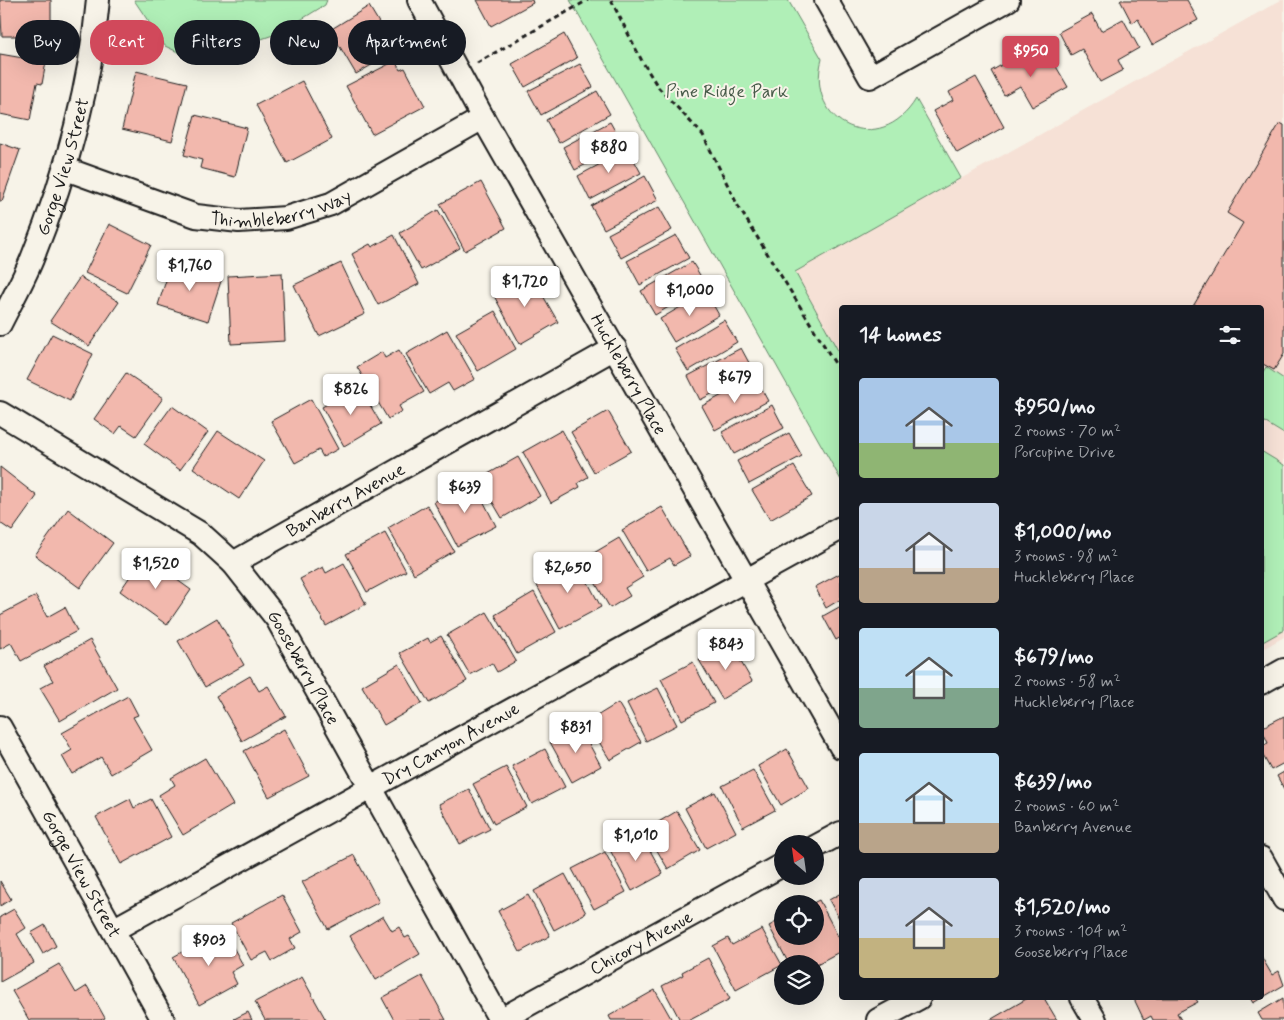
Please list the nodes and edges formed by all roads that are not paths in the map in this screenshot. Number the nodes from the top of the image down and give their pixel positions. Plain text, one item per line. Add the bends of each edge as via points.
1 (98, 0) edge
2 (419, 0) edge
3 (826, 0) edge
4 (1008, 0) edge
5 (483, 118) junction
6 (66, 169) junction
7 (0, 324) edge
8 (614, 348) junction
9 (0, 413) edge
10 (839, 529) edge
11 (233, 563) junction
12 (745, 580) junction
13 (1284, 670) edge
14 (1264, 681) edge
15 (0, 727) edge
16 (839, 744) edge
17 (370, 788) junction
18 (839, 834) edge
19 (824, 842) edge
20 (1264, 863) edge
21 (774, 869) edge
22 (1284, 899) edge
23 (113, 930) junction
24 (915, 1000) edge
25 (1083, 1000) edge
26 (163, 1020) edge
27 (500, 1020) edge
28 (878, 1020) edge
29 (1095, 1020) edge

1 - 6 street, Gorge View Street via 93,55
2 - 5 street, Huckleberry Place
3 - 4 street via 870,77
5 - 6 street, Thimbleberry Way via 331,204 286,218 238,221 196,216
5 - 8 street, Huckleberry Place
6 - 7 street, Gorge View Street via 32,260
8 - 11 street, Banberry Avenue
8 - 12 street, Huckleberry Place
9 - 11 street, Gooseberry Place via 201,534
10 - 12 street, Dry Canyon Avenue
11 - 17 street, Gooseberry Place via 276,619
12 - 16 street, Huckleberry Place
12 - 17 street, Dry Canyon Avenue
13 - 14 street
15 - 23 street, Gorge View Street
17 - 23 street, Dry Canyon Avenue
17 - 27 street, Gooseberry Place
18 - 19 street
20 - 22 street
21 - 27 street, Chicory Avenue
23 - 26 street, Gorge View Street
24 - 28 street
25 - 29 street

